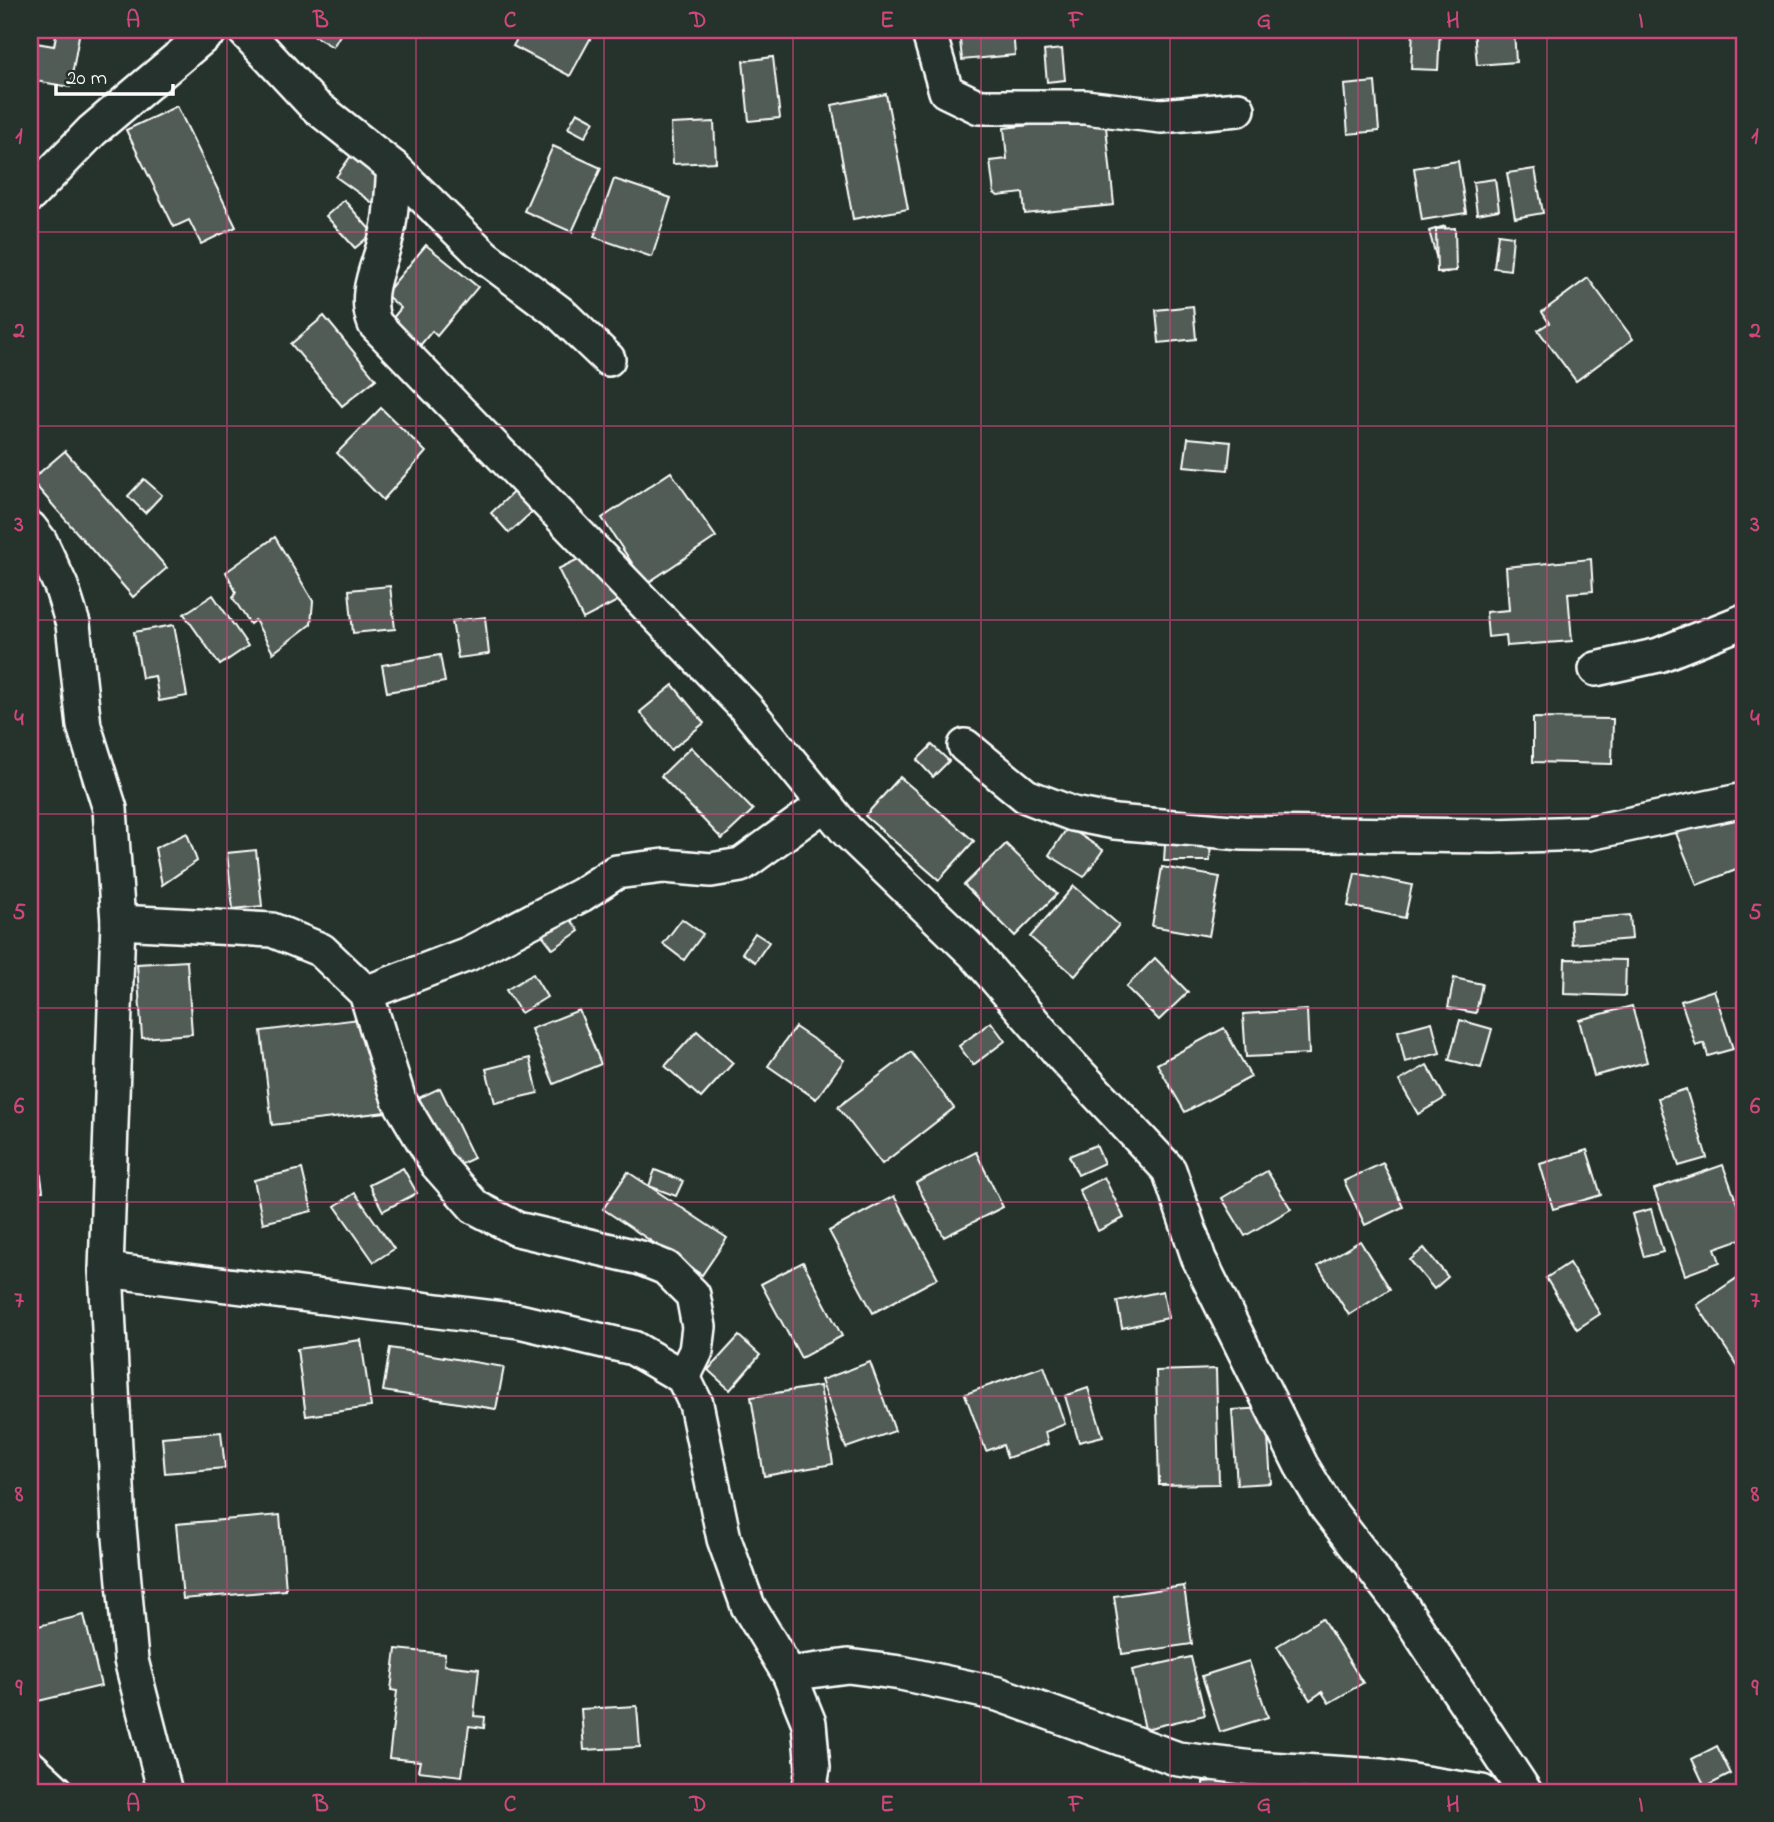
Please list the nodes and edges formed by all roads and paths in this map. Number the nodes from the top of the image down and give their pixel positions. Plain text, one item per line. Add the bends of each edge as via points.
1 (211, 30) edge
2 (244, 30) edge
3 (928, 30) edge
4 (1238, 109) dead end
5 (394, 168) junction
6 (30, 195) edge
7 (608, 359) dead end
8 (30, 528) edge
9 (1744, 621) edge
10 (1597, 669) dead end
11 (965, 746) dead end
12 (1744, 800) edge
13 (825, 804) junction
14 (118, 922) junction
15 (366, 993) junction
16 (106, 1270) junction
17 (683, 1377) junction
18 (789, 1674) junction
19 (30, 1767) edge
20 (57, 1792) edge
21 (164, 1792) edge
22 (809, 1792) edge
23 (1482, 1792) edge
24 (1525, 1792) edge

1 - 6 street via 92,131
2 - 5 street via 314,105
3 - 4 street via 946,90 979,107 1085,107 1161,116
5 - 7 street via 485,257 560,313
5 - 13 street via 388,232 370,291 369,310 375,324 746,708
8 - 14 street via 56,574 73,624 84,726 110,809
9 - 10 street via 1659,655
11 - 12 street via 1027,796 1073,814 1243,833 1588,833
13 - 15 street via 741,865 617,872 468,954
13 - 24 street via 847,831 974,953 1169,1170 1199,1259 1301,1465 1355,1549 1402,1606
14 - 15 street via 272,930 321,950
14 - 16 street
15 - 17 street via 399,1100 437,1164 475,1207 517,1229 666,1268 693,1295 699,1327 696,1350
16 - 17 street via 533,1323 633,1348
16 - 21 street via 131,1660
17 - 18 street via 696,1404 724,1539 748,1606
18 - 22 street via 809,1723 813,1768
18 - 23 street via 848,1666 901,1673 998,1694 1178,1759 1381,1776
19 - 20 street

